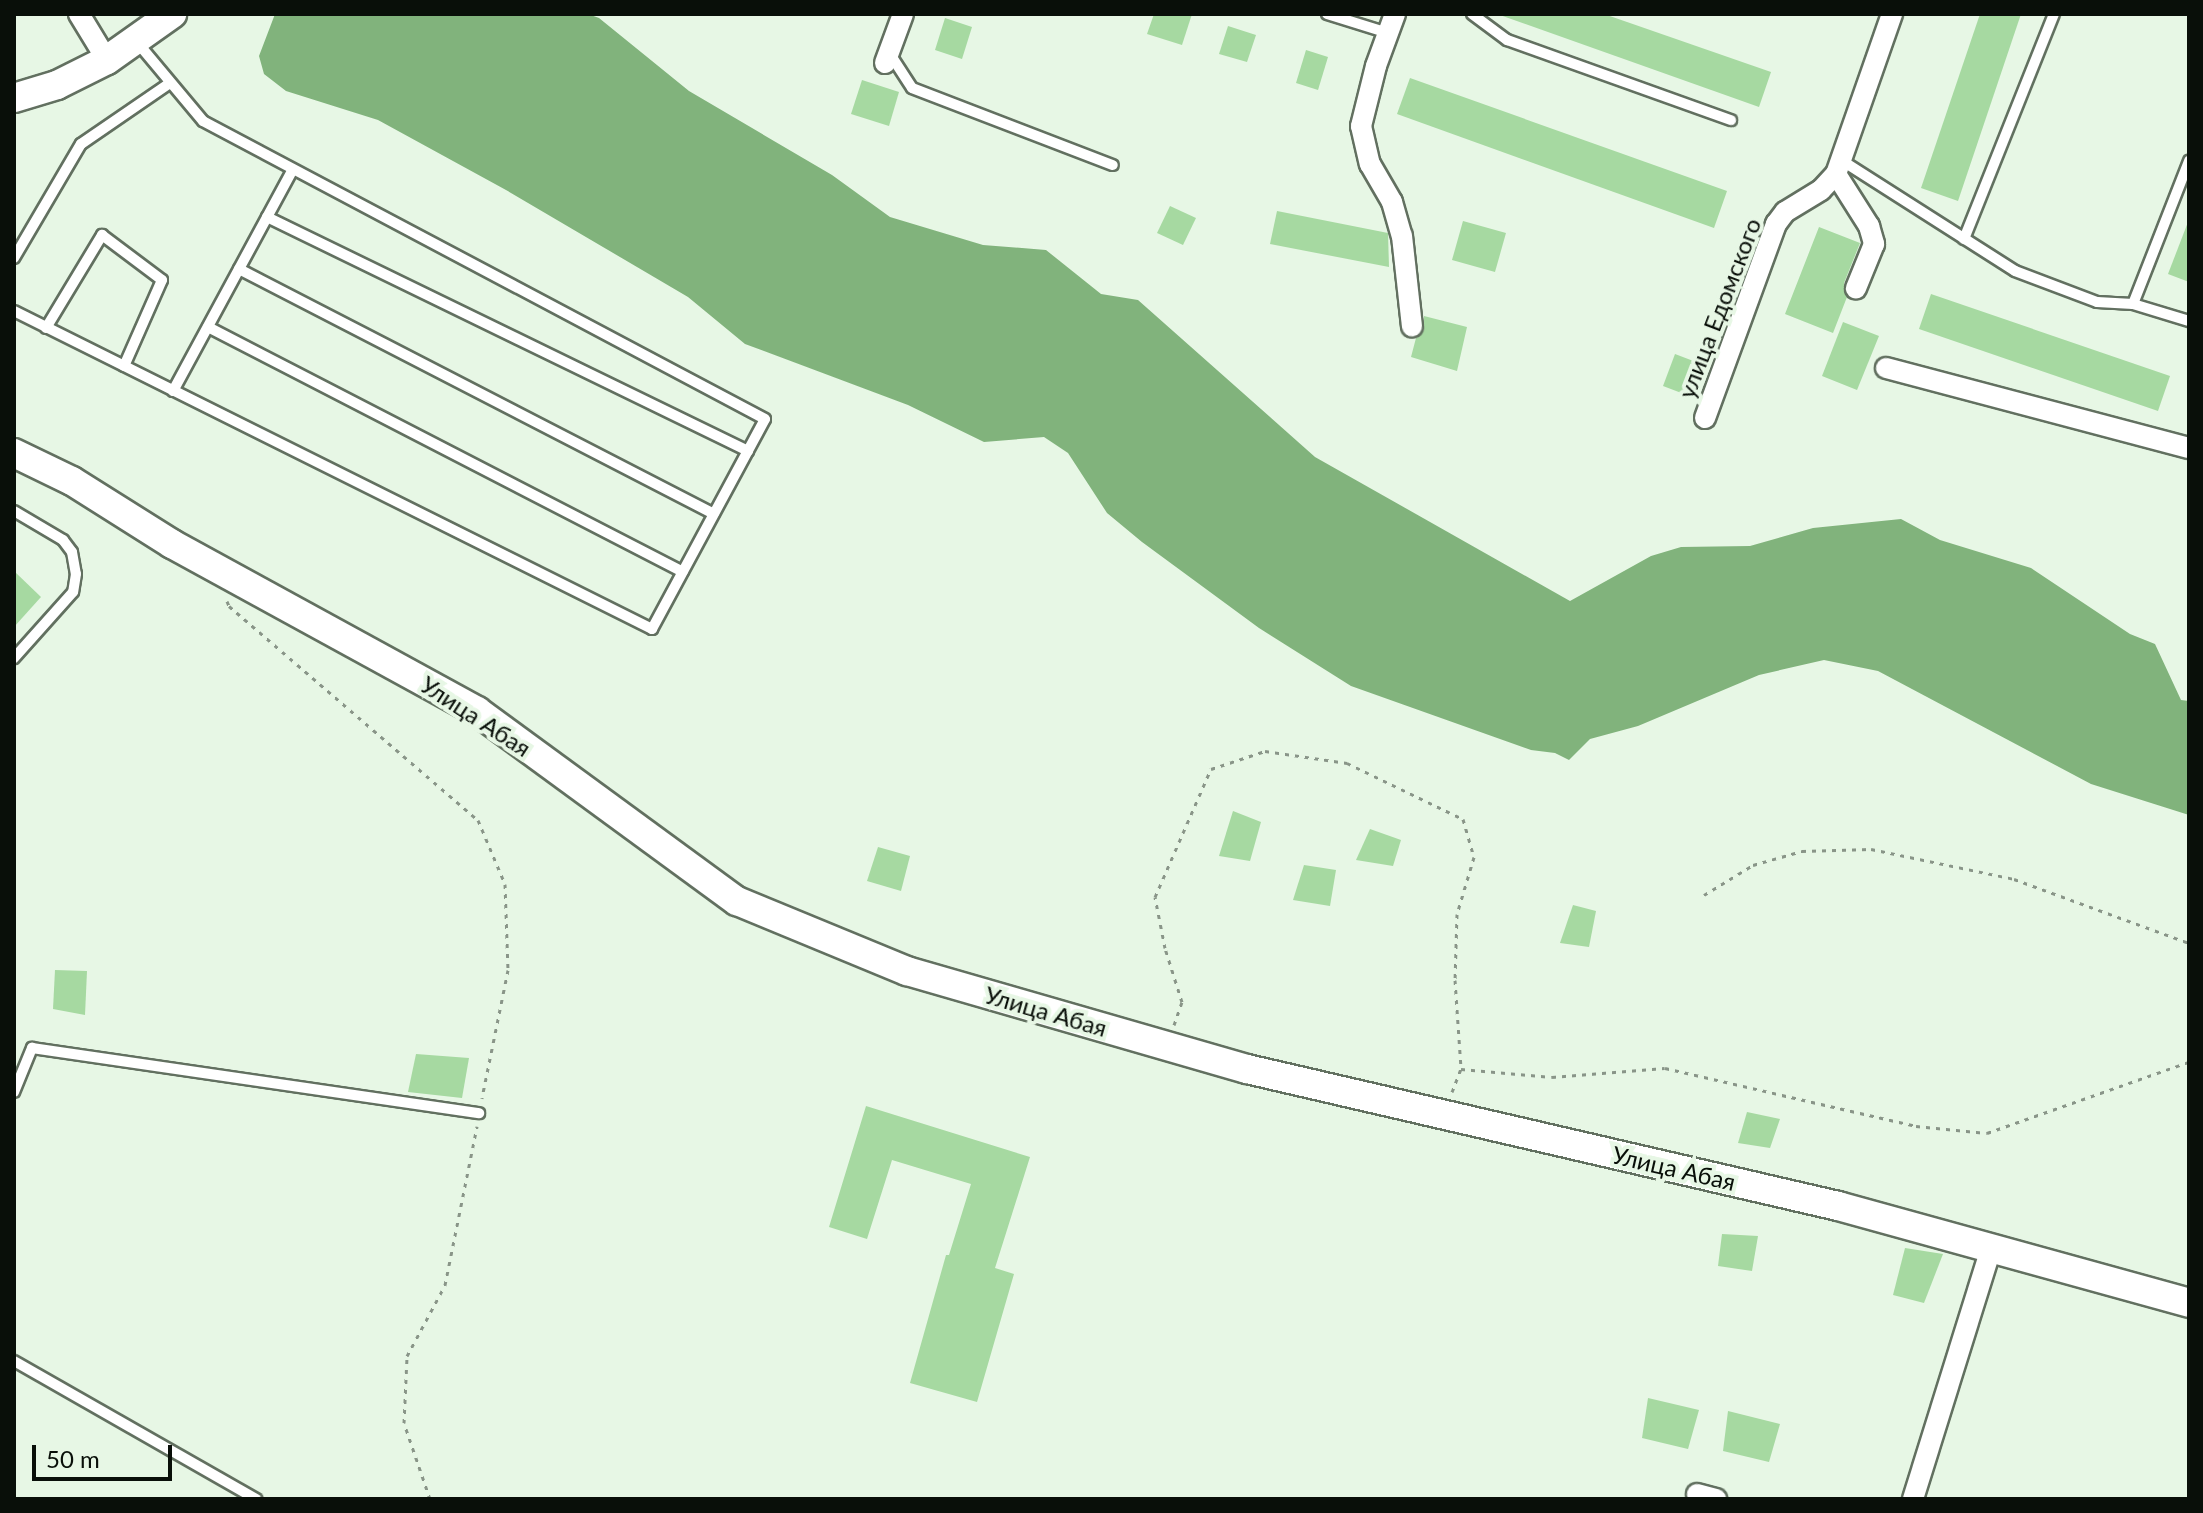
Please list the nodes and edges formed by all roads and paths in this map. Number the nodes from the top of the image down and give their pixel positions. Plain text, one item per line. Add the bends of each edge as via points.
1 (79, 14) edge
2 (172, 14) edge
3 (903, 14) edge
4 (1327, 14) edge
5 (1472, 14) edge
6 (1892, 14) edge
7 (2054, 14) edge
8 (1392, 24) edge
9 (135, 40) junction
10 (887, 58) joint
11 (107, 60) junction
12 (170, 83) junction
13 (14, 98) edge
14 (1731, 120) dead end
15 (2189, 161) edge
16 (1113, 165) dead end
17 (1839, 167) junction
18 (293, 169) junction
19 (267, 217) junction
20 (1964, 239) junction
21 (14, 258) edge
22 (239, 269) junction
23 (1856, 288) dead end
24 (2133, 304) junction
25 (14, 311) edge
26 (2189, 321) edge
27 (1412, 326) dead end
28 (208, 327) junction
29 (46, 328) junction
30 (124, 366) junction
31 (1886, 368) dead end
32 (173, 391) junction
33 (1705, 418) dead end
34 (2189, 448) edge
35 (748, 451) junction
36 (14, 453) edge
37 (14, 511) edge
38 (714, 514) junction
39 (219, 570) junction
40 (683, 572) junction
41 (14, 658) edge
42 (1704, 895) dead end
43 (2189, 943) edge
44 (1167, 1046) junction
45 (2189, 1062) edge
46 (1461, 1069) junction
47 (14, 1092) edge
48 (479, 1113) junction
49 (1443, 1115) junction
50 (1991, 1249) junction
51 (2189, 1303) edge
52 (14, 1361) edge
53 (256, 1499) edge
54 (430, 1499) edge
55 (1913, 1499) edge

1 - 11 street
2 - 9 street
3 - 10 street
4 - 8 lane
5 - 14 lane via 1507,40
6 - 17 street
7 - 20 lane
8 - 27 street via 1361,126 1370,164 1392,202 1402,236
9 - 11 street
9 - 12 lane
10 - 16 lane via 912,88
11 - 13 street via 57,85
12 - 18 lane via 203,121
12 - 21 lane via 81,144
15 - 24 lane
17 - 20 lane
17 - 23 street via 1874,244
17 - 33 street, улица Едомского via 1821,190 1785,212 1776,224
18 - 19 lane
18 - 35 lane via 765,419
19 - 22 lane
19 - 35 lane
20 - 24 lane via 2015,271 2097,302
22 - 28 lane
22 - 38 lane
24 - 26 lane
25 - 29 lane
28 - 32 lane
28 - 40 lane
29 - 30 lane
29 - 30 lane via 102,235 162,280
30 - 32 lane
31 - 34 street
32 - 40 lane via 652,629
35 - 38 lane
36 - 39 street, Улица Абая via 72,481
37 - 41 lane via 63,540 72,552 76,574 73,592
38 - 40 lane
39 - 44 street, Улица Абая via 477,711 737,901 907,971
39 - 48 path via 229,606 478,820 505,884 508,970
42 - 43 path via 1753,865 1802,851 1871,849 2014,879
44 - 46 path via 1182,1002 1155,897 1211,769 1265,751 1347,763 1463,819 1474,857 1457,914
44 - 49 street, Улица Абая
45 - 46 path via 1987,1133 1916,1126 1665,1068 1552,1077
46 - 49 path
47 - 48 lane via 32,1048
48 - 54 path via 445,1285 407,1356 404,1423
49 - 50 street, Улица Абая via 1838,1206
50 - 51 street, Улица Абая
50 - 55 street
52 - 53 lane

